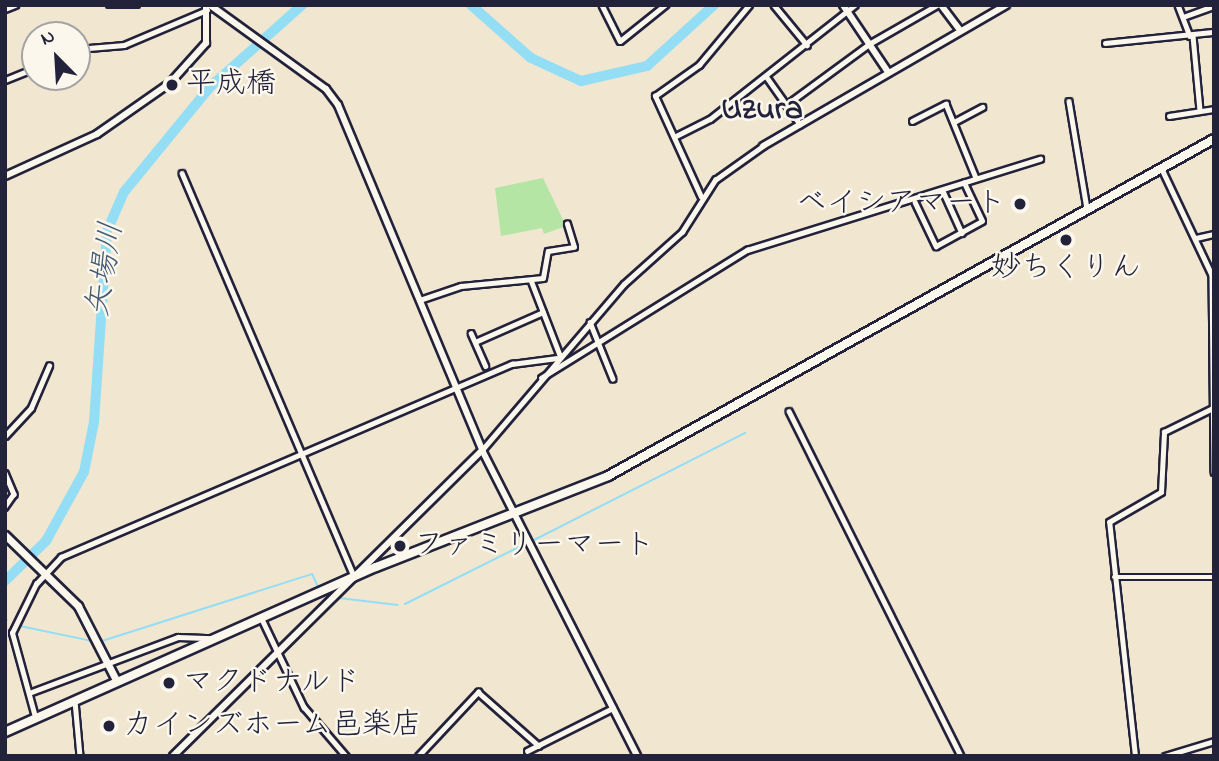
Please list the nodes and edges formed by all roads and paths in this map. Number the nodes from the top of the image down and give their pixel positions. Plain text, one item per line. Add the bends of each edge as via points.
1 (15, 5) edge
2 (109, 5) edge
3 (137, 5) edge
4 (602, 5) edge
5 (665, 5) edge
6 (749, 5) edge
7 (774, 5) edge
8 (855, 5) edge
9 (939, 5) edge
10 (1006, 5) edge
11 (1178, 5) edge
12 (1214, 6) edge
13 (207, 7) edge
14 (845, 8) edge
15 (5, 9) edge
16 (1183, 17) junction
17 (960, 30) junction
18 (1214, 32) edge
19 (1192, 36) junction
20 (1105, 43) dead end
21 (869, 44) junction
22 (807, 45) junction
23 (91, 48) edge
24 (888, 72) junction
25 (766, 76) junction
26 (1069, 101) dead end
27 (786, 104) junction
28 (982, 107) dead end
29 (1214, 109) edge
30 (1200, 110) junction
31 (1169, 116) dead end
32 (912, 121) dead end
33 (954, 121) junction
34 (800, 124) junction
35 (674, 137) junction
36 (1214, 139) edge
37 (763, 146) joint
38 (1040, 159) dead end
39 (1161, 167) junction
40 (183, 173) dead end
41 (5, 176) edge
42 (976, 178) junction
43 (964, 183) junction
44 (943, 191) junction
45 (701, 197) junction
46 (915, 202) junction
47 (1087, 209) junction
48 (567, 224) dead end
49 (962, 233) junction
50 (1214, 234) edge
51 (1196, 239) junction
52 (531, 280) junction
53 (420, 300) junction
54 (543, 312) junction
55 (590, 323) junction
56 (471, 333) dead end
57 (475, 342) junction
58 (600, 344) junction
59 (558, 357) junction
60 (49, 366) dead end
61 (486, 366) dead end
62 (541, 378) junction
63 (613, 379) dead end
64 (1214, 383) edge
65 (457, 387) junction
66 (1213, 408) edge
67 (789, 411) dead end
68 (5, 436) edge
69 (482, 450) junction
70 (302, 454) junction
71 (1214, 472) edge
72 (5, 473) edge
73 (5, 507) edge
74 (514, 513) junction
75 (8, 536) edge
76 (47, 570) junction
77 (354, 577) junction
78 (1214, 577) edge
79 (1114, 578) junction
80 (261, 617) junction
81 (213, 639) junction
82 (278, 651) junction
83 (107, 662) junction
84 (117, 682) junction
85 (29, 694) junction
86 (75, 700) junction
87 (614, 708) junction
88 (35, 718) junction
89 (5, 732) edge
90 (1214, 741) edge
91 (539, 746) junction
92 (527, 751) dead end
93 (80, 756) edge
94 (173, 756) edge
95 (346, 756) edge
96 (418, 756) edge
97 (637, 756) edge
98 (961, 756) edge
99 (1135, 756) edge
100 (1166, 756) edge

1 - 15 street
2 - 3 street
4 - 5 street via 620,41
6 - 35 street via 699,65 655,96
7 - 22 street
8 - 14 street
9 - 17 street
9 - 21 street
10 - 17 street
11 - 16 street
12 - 16 street
13 - 23 street via 124,45
13 - 41 street via 205,43 170,83 97,134
13 - 53 street via 326,89 338,106
14 - 21 street
14 - 22 street
16 - 19 street
17 - 24 street
18 - 19 street
19 - 20 street
19 - 30 street
21 - 24 street
21 - 27 street
22 - 25 street
24 - 34 street
25 - 27 street
25 - 35 street
26 - 47 street
27 - 34 street
28 - 33 street
29 - 30 street
30 - 31 street
32 - 33 street via 946,104
33 - 42 street
34 - 37 street
35 - 45 street
36 - 39 highway
37 - 45 street via 729,167
38 - 42 street
39 - 47 highway
39 - 51 street
40 - 70 street
42 - 43 street
43 - 44 street
43 - 49 street via 982,221
44 - 46 street
44 - 49 street
45 - 55 street via 682,232
46 - 49 street via 936,247
46 - 58 street via 807,227 747,250
47 - 74 highway via 694,432
48 - 52 street via 574,247 548,251 545,277
50 - 51 street
51 - 64 street via 1212,275
52 - 53 street via 461,286
52 - 54 street
53 - 65 street
54 - 57 street
54 - 59 street
55 - 58 street
55 - 59 street
56 - 57 street
57 - 61 street
58 - 62 street
58 - 63 street
59 - 62 street
59 - 65 street via 512,364
60 - 68 street via 31,408
62 - 69 street
64 - 66 street
65 - 69 street
65 - 70 street
66 - 71 street
66 - 79 street via 1164,432 1161,492 1110,522
67 - 98 street
69 - 74 street
69 - 77 street
70 - 76 street via 76,548
70 - 77 street
72 - 73 street via 14,494
74 - 77 highway
74 - 87 street
75 - 76 main road
76 - 83 main road via 83,614
76 - 85 street via 12,633
77 - 80 highway
77 - 82 street
78 - 79 street
79 - 99 street
80 - 81 highway
80 - 82 street
81 - 83 street via 178,637
81 - 84 highway
82 - 94 street
82 - 95 street via 304,707
83 - 84 main road
83 - 85 street
84 - 86 highway
85 - 88 street
86 - 88 highway
86 - 93 street
87 - 91 street
87 - 97 street
88 - 89 highway
90 - 100 street
91 - 92 street
91 - 96 street via 478,692

